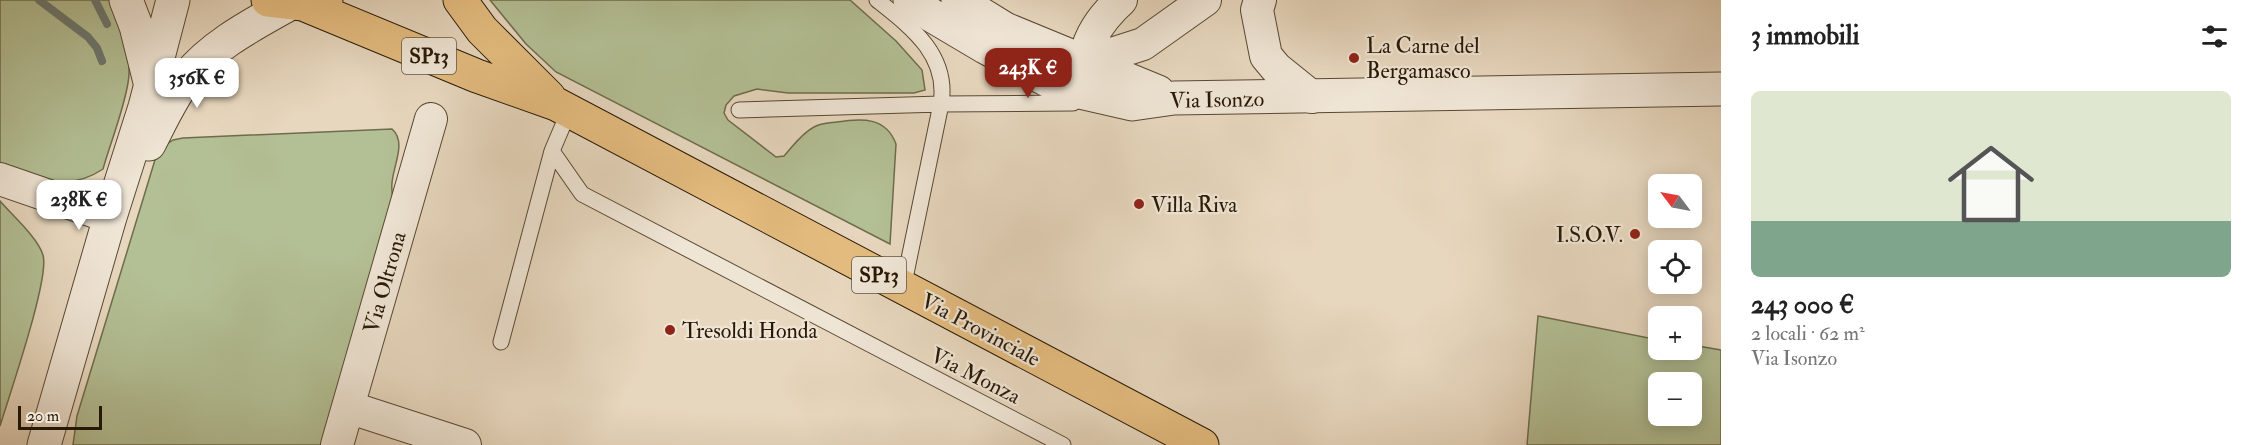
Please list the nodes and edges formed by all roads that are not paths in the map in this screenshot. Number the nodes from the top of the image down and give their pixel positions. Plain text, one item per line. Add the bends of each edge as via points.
1 (126, 0) edge
2 (173, 0) edge
3 (459, 0) edge
4 (877, 0) edge
5 (958, 0) edge
6 (1121, 0) edge
7 (297, 2) edge
8 (914, 3) edge
9 (1197, 3) edge
10 (1257, 3) edge
11 (1085, 63) junction
12 (151, 87) junction
13 (1721, 89) edge
14 (1312, 97) junction
15 (1174, 98) junction
16 (1119, 101) junction
17 (941, 104) junction
18 (563, 108) junction
19 (739, 110) dead end
20 (431, 119) dead end
21 (552, 151) junction
22 (0, 179) edge
23 (110, 217) junction
24 (903, 288) junction
25 (501, 342) dead end
26 (348, 407) junction
27 (44, 445) edge
28 (338, 445) edge
29 (465, 445) edge
30 (1063, 445) edge
31 (1202, 445) edge

1 - 12 street
2 - 12 street
3 - 18 main road, Via Provinciale / SP13 via 482,30
4 - 17 lane via 917,32 938,63
5 - 11 street via 1005,28
6 - 11 street via 1089,42
7 - 18 main road, Via Provinciale / SP13
7 - 23 street via 208,56 188,77 169,104
8 - 11 street via 1059,69
8 - 16 street, Via Isonzo via 1062,88
9 - 11 street via 1143,44
10 - 14 street via 1266,56
11 - 15 street
11 - 16 street via 1090,80
12 - 23 street
13 - 14 street, Via Isonzo
14 - 15 street, Via Isonzo
15 - 16 street, Via Isonzo
16 - 17 lane
17 - 19 lane
17 - 24 lane
18 - 21 lane
18 - 24 main road, Via Provinciale / SP13
20 - 26 street, Via Oltrona
21 - 25 lane
21 - 30 lane, Via Monza via 582,194
22 - 23 street
23 - 27 street
24 - 31 main road, Via Provinciale / SP13
26 - 28 street, Via Oltrona
26 - 29 street

